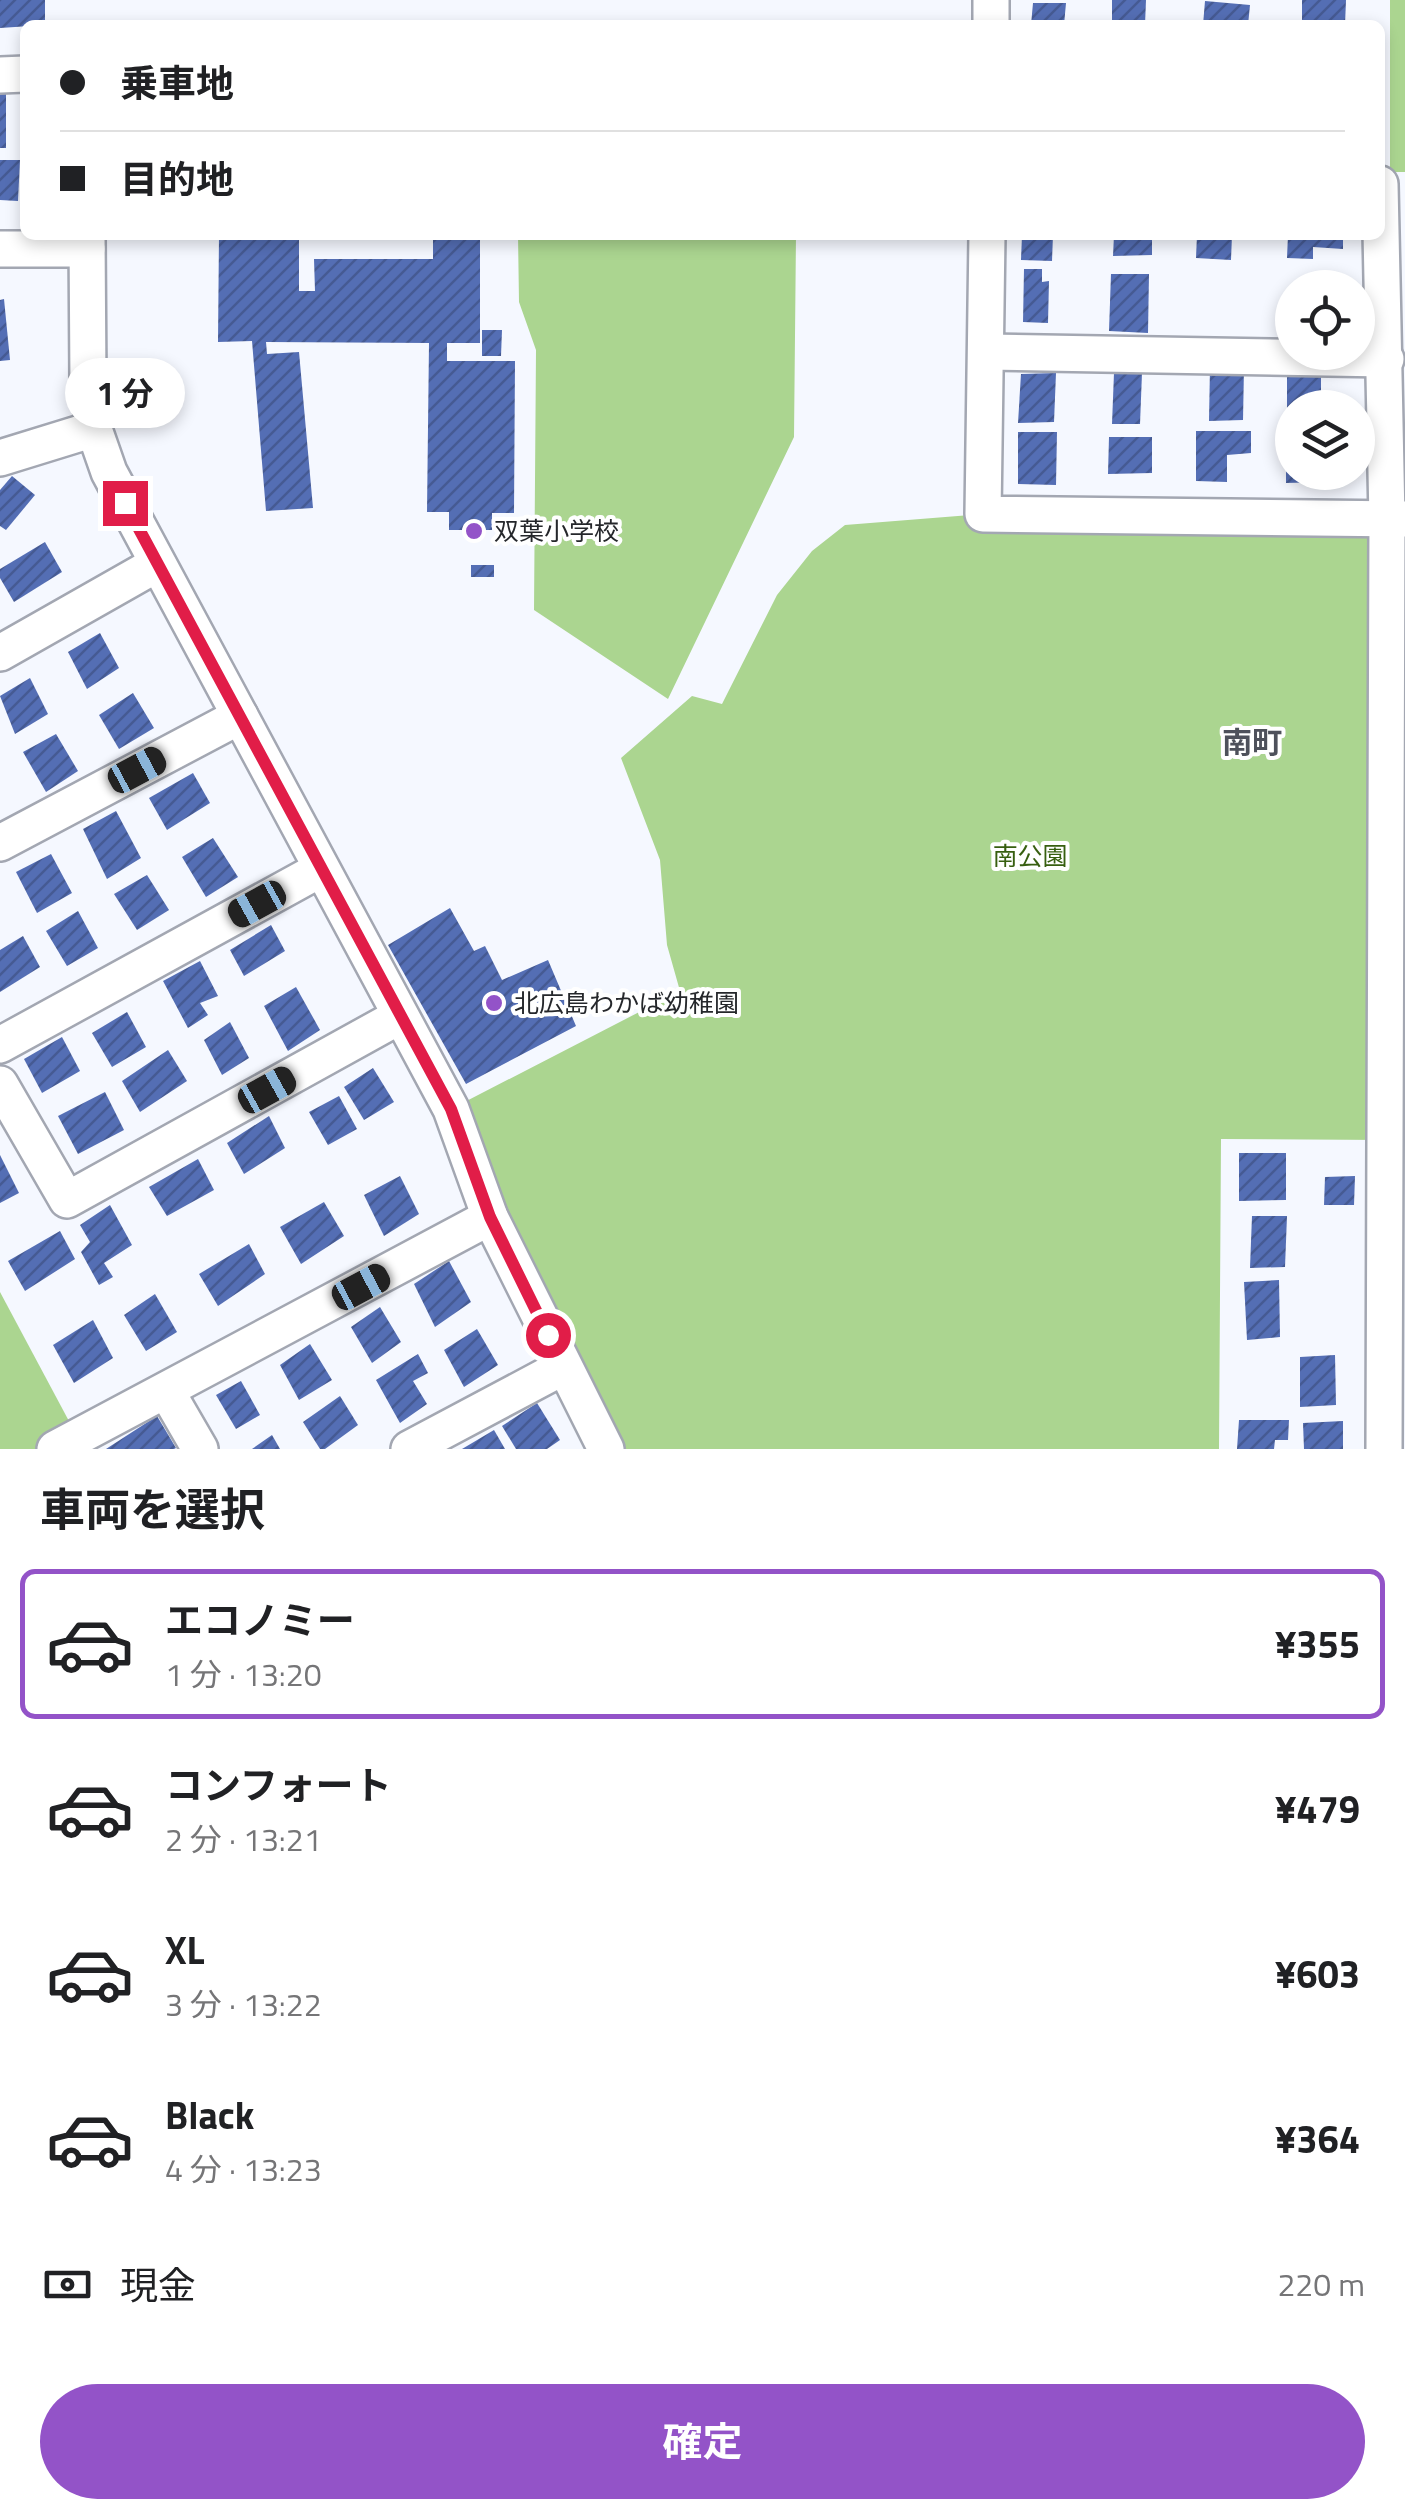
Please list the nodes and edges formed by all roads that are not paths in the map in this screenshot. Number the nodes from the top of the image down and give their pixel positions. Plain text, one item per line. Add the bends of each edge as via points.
1 (988, 240) edge
2 (1382, 240) edge
3 (86, 242) edge
4 (0, 250) edge
5 (986, 352) junction
6 (1386, 359) junction
7 (94, 429) junction
8 (0, 458) edge
9 (1396, 519) edge
10 (157, 564) junction
11 (0, 652) edge
12 (240, 716) junction
13 (0, 843) edge
14 (322, 868) junction
15 (400, 1016) junction
16 (0, 1045) edge
17 (0, 1084) edge
18 (490, 1217) junction
19 (563, 1366) junction
20 (167, 1392) junction
21 (55, 1449) edge
22 (200, 1449) edge
23 (409, 1449) edge
24 (606, 1449) edge
25 (1384, 1449) edge

1 - 5 street
2 - 6 street
3 - 4 street
3 - 7 street
5 - 6 street
5 - 9 street via 983,514
6 - 9 street
7 - 8 street
7 - 10 street
9 - 25 street
10 - 11 street
10 - 12 street
12 - 13 street
12 - 14 street
14 - 15 street
14 - 16 street
15 - 17 street via 67,1200
15 - 18 street via 451,1109
18 - 19 street
18 - 20 street
19 - 23 street
19 - 24 street
20 - 21 street
20 - 22 street

